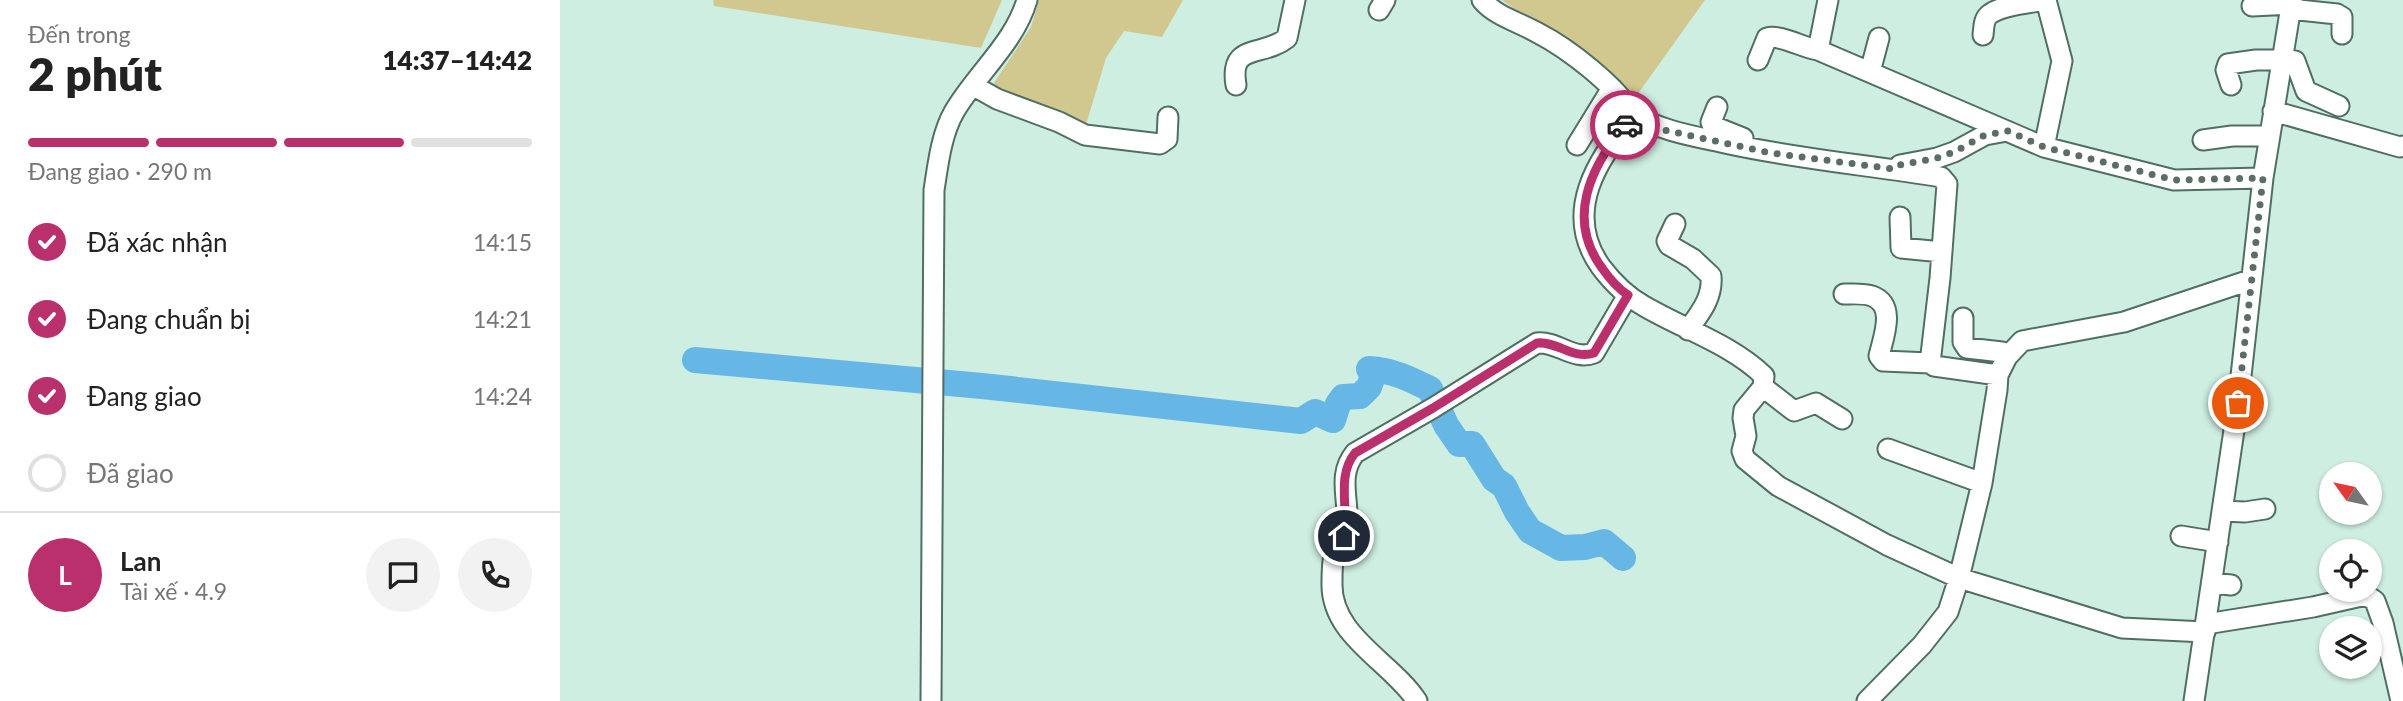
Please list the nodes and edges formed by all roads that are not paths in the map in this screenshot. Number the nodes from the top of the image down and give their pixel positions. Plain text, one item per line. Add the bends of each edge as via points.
1 (1027, 0) edge
2 (1295, 0) edge
3 (1482, 0) edge
4 (1828, 0) edge
5 (2046, 0) edge
6 (2291, 5) edge
7 (2252, 6) dead end
8 (2342, 34) dead end
9 (1983, 35) dead end
10 (1879, 38) dead end
11 (1818, 50) junction
12 (2282, 59) junction
13 (1758, 61) dead end
14 (1870, 72) junction
15 (1236, 85) dead end
16 (2231, 85) dead end
17 (974, 86) junction
18 (1612, 88) junction
19 (2339, 106) dead end
20 (1717, 107) dead end
21 (2273, 111) junction
22 (1634, 114) junction
23 (1168, 117) dead end
24 (2008, 131) junction
25 (2269, 136) junction
26 (2203, 140) dead end
27 (1577, 145) dead end
28 (2044, 147) junction
29 (1748, 148) junction
30 (2402, 148) edge
31 (1894, 169) junction
32 (2263, 178) junction
33 (1900, 217) dead end
34 (1675, 224) dead end
35 (1942, 252) junction
36 (2250, 280) junction
37 (1844, 294) dead end
38 (1628, 295) junction
39 (1963, 318) dead end
40 (1688, 330) junction
41 (2007, 357) junction
42 (1930, 363) junction
43 (1998, 376) junction
44 (1763, 387) junction
45 (1842, 419) dead end
46 (1888, 449) dead end
47 (1982, 483) junction
48 (2264, 509) dead end
49 (2222, 511) junction
50 (2181, 536) dead end
51 (2218, 542) junction
52 (1959, 578) junction
53 (2205, 628) junction
54 (931, 701) edge
55 (1418, 701) edge
56 (1867, 701) edge
57 (2194, 701) edge
58 (2401, 701) edge

1 - 17 street via 1020,19
2 - 15 street via 1287,38 1243,55 1233,69
3 - 18 street via 1546,37
4 - 11 street
5 - 9 street via 1990,14
5 - 28 street via 2062,61
6 - 7 street
6 - 8 street via 2337,14 2342,17
6 - 12 street
10 - 14 street
11 - 13 street via 1773,36
11 - 14 street
12 - 16 street via 2228,64
12 - 19 street via 2298,65 2306,91
12 - 21 street
14 - 24 street
17 - 23 street via 1100,138 1160,144 1167,139
17 - 54 street via 953,113 941,147 934,190
18 - 22 street
18 - 27 street
20 - 29 street via 1713,126 1739,134
21 - 25 street
21 - 30 street
22 - 29 street via 1664,130
22 - 38 street via 1595,169 1587,190 1583,227 1590,252
24 - 28 street
24 - 31 street
25 - 26 street
25 - 32 street
28 - 32 street via 2174,180
29 - 31 street
31 - 35 street via 1945,179
32 - 36 street
33 - 35 street via 1901,248
34 - 40 street via 1669,245 1712,276 1713,288 1705,306
35 - 42 street
36 - 41 street via 2124,322 2022,341
36 - 49 street
37 - 42 street via 1871,295 1883,304 1887,316 1879,356 1883,361
38 - 40 street
38 - 55 street via 1594,353 1572,354 1547,342 1537,343 1355,453 1349,461 1344,480 1347,522 1336,546 1333,601 1350,631
39 - 41 street via 1967,348 2002,352
40 - 44 street via 1754,366 1763,376
41 - 43 street
42 - 43 street
43 - 47 street
44 - 45 street via 1794,411 1816,403
44 - 52 street via 1742,418 1745,459 1778,486 1818,509
46 - 47 street
47 - 52 street
48 - 49 street
49 - 51 street
50 - 51 street
51 - 53 street via 2221,584
52 - 53 street via 2122,628
52 - 56 street via 1948,612
53 - 57 street
53 - 58 street via 2366,595 2375,601 2383,623

